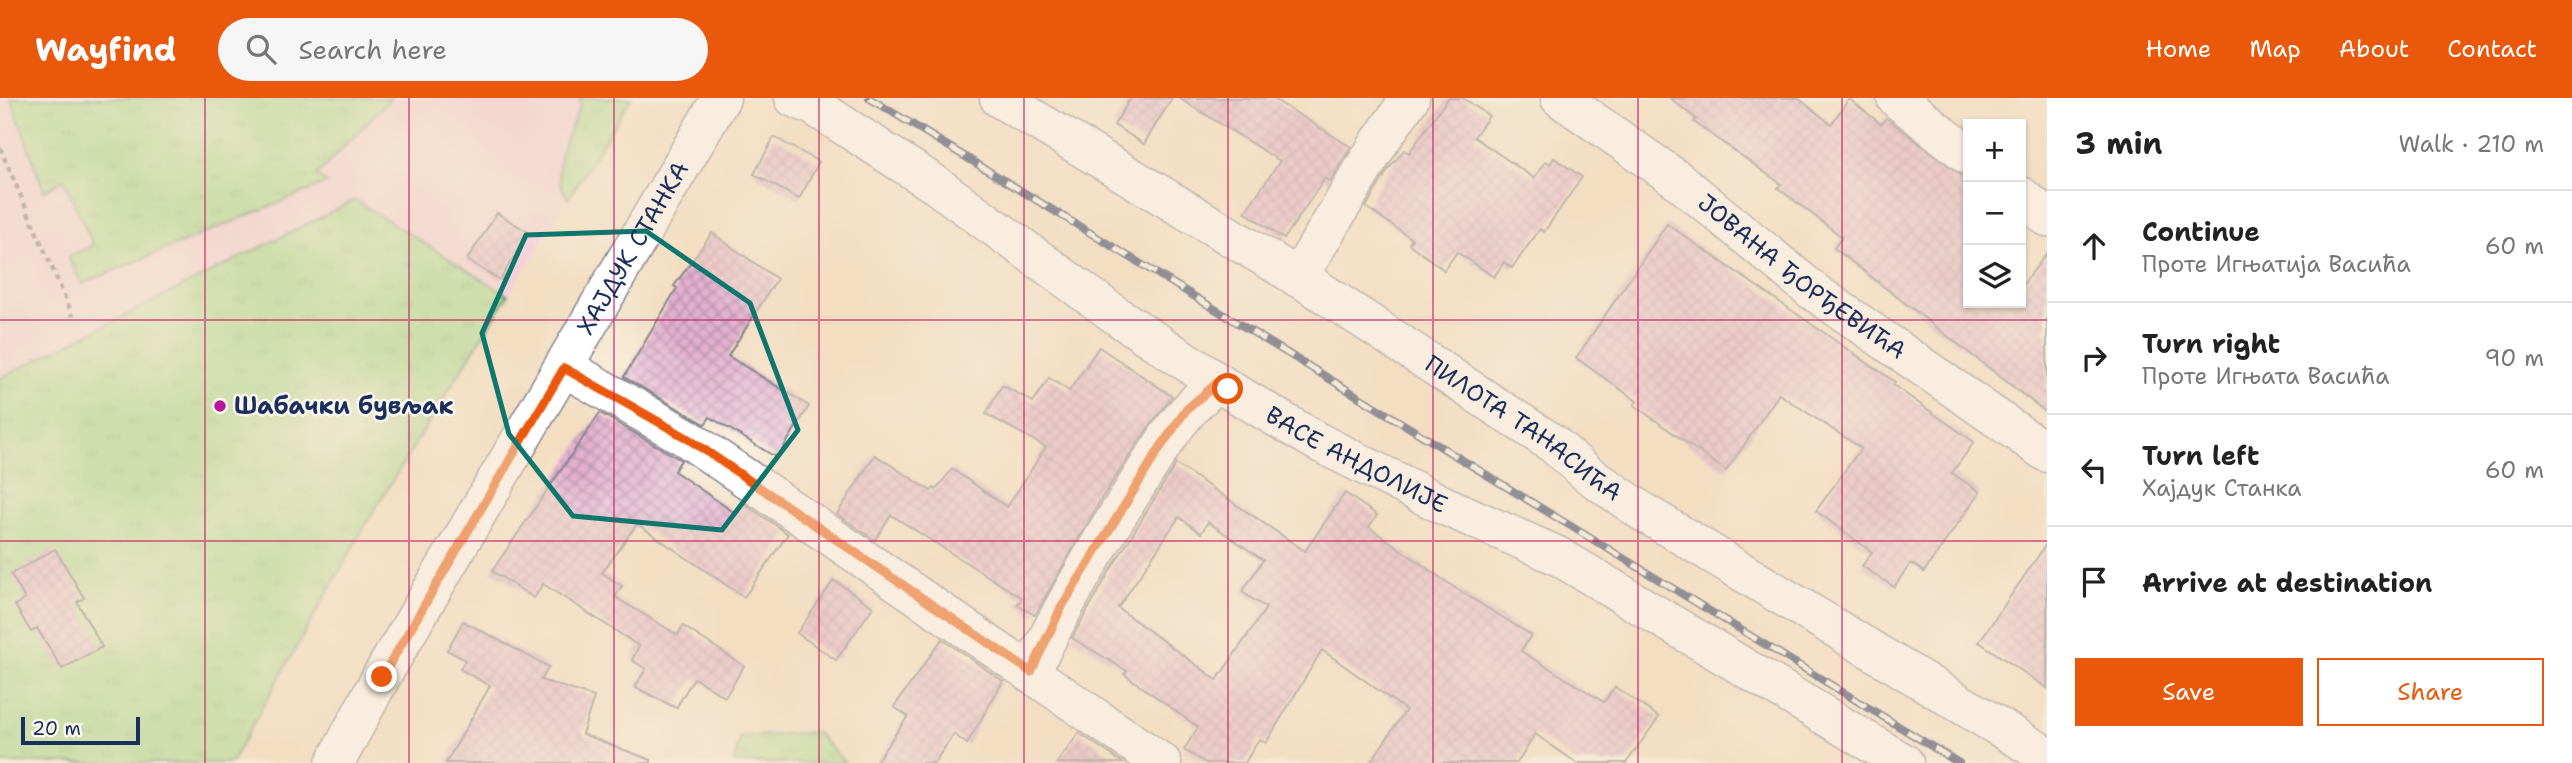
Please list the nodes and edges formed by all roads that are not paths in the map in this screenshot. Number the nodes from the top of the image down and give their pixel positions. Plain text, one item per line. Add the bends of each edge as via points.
1 (721, 98) edge
2 (794, 98) edge
3 (999, 98) edge
4 (1410, 98) edge
5 (1560, 98) edge
6 (1896, 98) edge
7 (1963, 151) edge
8 (2026, 200) edge
9 (2047, 217) edge
10 (1298, 278) junction
11 (564, 368) junction
12 (1217, 383) junction
13 (2047, 453) edge
14 (1031, 672) junction
15 (2047, 756) edge
16 (335, 763) edge
17 (1161, 763) edge
18 (1904, 763) edge

1 - 11 street, ХАЈДУК СТАНКА
2 - 12 street, ВАСЕ АНДОЛИЈЕ via 936,185
3 - 10 street, ПИЛОТА ТАНАСИЋА
4 - 10 street
5 - 13 street, ЈОВАНА ЂОРЂЕВИЋА via 1678,180 1813,290
6 - 7 street
8 - 9 street
10 - 15 street, ПИЛОТА ТАНАСИЋА via 1500,407 1643,512
11 - 14 street via 687,438
11 - 16 street, ХАЈДУК СТАНКА
12 - 14 street via 1186,410 1160,448 1061,608
12 - 18 street, ВАСЕ АНДОЛИЈЕ via 1318,442 1558,556
14 - 17 street

